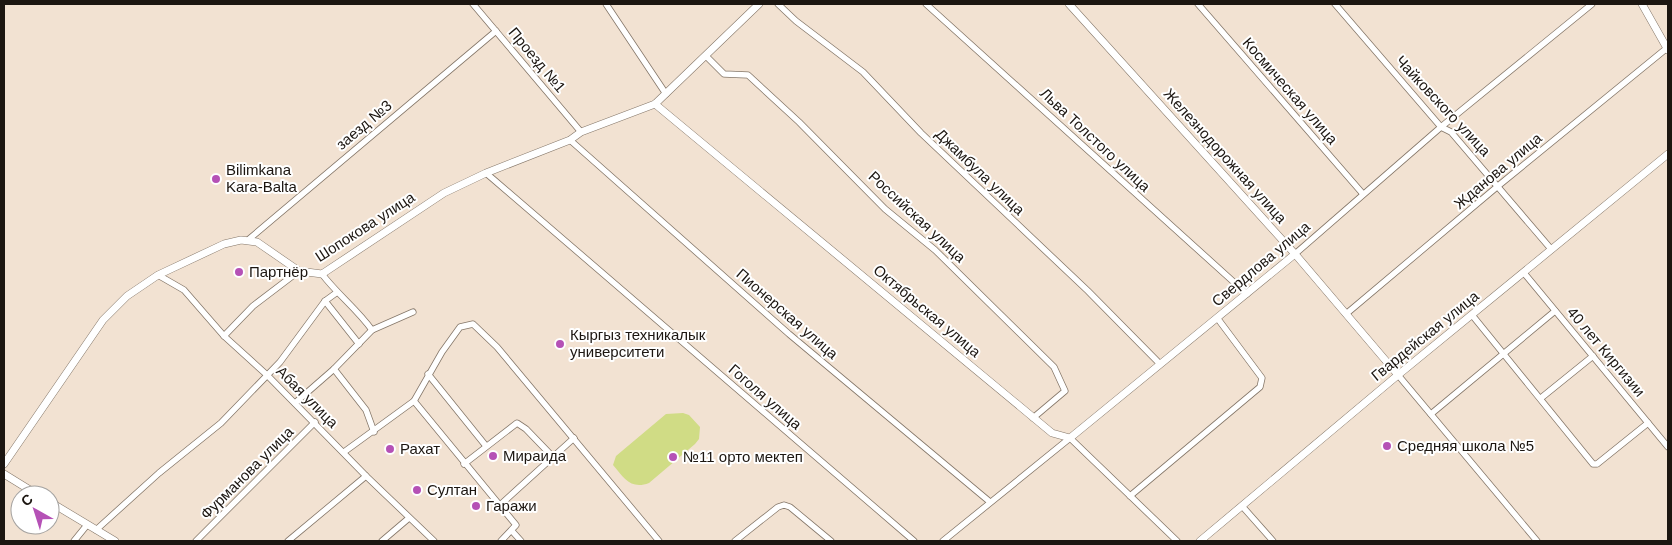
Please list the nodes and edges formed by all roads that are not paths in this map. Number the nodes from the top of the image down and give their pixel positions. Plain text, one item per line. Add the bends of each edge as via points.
1 (473, 4) edge
2 (606, 4) edge
3 (759, 4) edge
4 (778, 4) edge
5 (926, 4) edge
6 (1069, 4) edge
7 (1198, 4) edge
8 (1335, 4) edge
9 (1592, 4) edge
10 (1642, 4) edge
11 (496, 31) junction
12 (1668, 49) edge
13 (706, 56) junction
14 (666, 94) junction
15 (655, 104) junction
16 (1441, 127) junction
17 (581, 132) junction
18 (570, 140) junction
19 (1668, 154) edge
20 (486, 173) junction
21 (1498, 186) junction
22 (1363, 194) junction
23 (248, 240) junction
24 (1551, 250) junction
25 (1295, 254) junction
26 (299, 271) junction
27 (1524, 273) junction
28 (322, 274) junction
29 (158, 275) junction
30 (336, 293) junction
31 (1247, 294) junction
32 (325, 301) junction
33 (1555, 311) junction
34 (413, 312) dead end
35 (1346, 314) junction
36 (1472, 315) junction
37 (1218, 318) junction
38 (372, 330) junction
39 (224, 336) junction
40 (359, 344) junction
41 (1504, 354) junction
42 (1593, 356) junction
43 (1160, 364) junction
44 (334, 369) junction
45 (428, 374) junction
46 (268, 375) junction
47 (1398, 375) junction
48 (1541, 398) junction
49 (414, 402) junction
50 (295, 403) junction
51 (1431, 414) junction
52 (1033, 418) junction
53 (315, 422) junction
54 (1648, 423) junction
55 (374, 432) junction
56 (574, 438) junction
57 (1070, 438) junction
58 (486, 446) junction
59 (1668, 447) edge
60 (344, 452) junction
61 (553, 457) junction
62 (4, 464) edge
63 (464, 464) junction
64 (4, 474) edge
65 (366, 476) junction
66 (22, 485) edge
67 (1130, 496) junction
68 (990, 502) junction
69 (500, 505) junction
70 (1242, 506) junction
71 (60, 508) edge
72 (409, 518) junction
73 (87, 525) junction
74 (96, 530) junction
75 (512, 531) junction
76 (74, 541) edge
77 (115, 541) edge
78 (196, 541) edge
79 (288, 541) edge
80 (382, 541) edge
81 (434, 541) edge
82 (501, 541) edge
83 (521, 541) edge
84 (659, 541) edge
85 (734, 541) edge
86 (831, 541) edge
87 (914, 541) edge
88 (943, 541) edge
89 (1178, 541) edge
90 (1200, 541) edge
91 (1272, 541) edge
92 (1537, 541) edge

1 - 11 street, Проезд №1
2 - 14 street
3 - 13 street, Шопокова улица
4 - 43 street, Джамбула улица via 863,72
5 - 31 street, Льва Толстого улица
6 - 25 street, Железнодорожная улица
7 - 22 street, Космическая улица
8 - 16 street, Чайковского улица
9 - 16 street, Свердлова улица
10 - 12 street
11 - 17 street, Проезд №1
11 - 23 street, заезд №3
12 - 21 street, Жданова улица
13 - 14 street, Шопокова улица
13 - 52 street, Российская улица via 724,74 748,75 885,209 948,262 1054,367 1065,391
14 - 15 street, Шопокова улица
15 - 17 street, Шопокова улица
15 - 52 street, Октябрьская улица
16 - 21 street, Чайковского улица via 1451,132
16 - 22 street, Свердлова улица
17 - 18 street, Шопокова улица
18 - 20 street, Шопокова улица
18 - 68 street, Пионерская улица via 789,334
19 - 24 street, Гвардейская улица
20 - 28 street, Шопокова улица via 444,193
20 - 87 street, Гоголя улица
21 - 24 street, Чайковского улица
21 - 35 street, Жданова улица
22 - 25 street, Свердлова улица
23 - 26 street, Шопокова улица via 257,242
23 - 29 street via 224,244
24 - 27 street, Гвардейская улица
25 - 31 street, Свердлова улица
25 - 35 street, Железнодорожная улица
26 - 28 street, Шопокова улица
26 - 39 street via 254,306
27 - 33 street, 40 лет Киргизии
27 - 36 street, Гвардейская улица
28 - 30 street
29 - 39 street, Абая улица via 184,290
29 - 62 street via 127,296 103,320
30 - 32 street
30 - 38 street via 362,316
31 - 37 street, Свердлова улица
32 - 40 street
32 - 46 street
33 - 41 street
33 - 42 street, 40 лет Киргизии
34 - 38 street
35 - 47 street, Железнодорожная улица
36 - 41 street
36 - 47 street, Гвардейская улица
37 - 43 street, Свердлова улица
37 - 67 street via 1262,378 1260,386
38 - 40 street
39 - 46 street, Абая улица
40 - 44 street
41 - 48 street
41 - 51 street
42 - 48 street
42 - 54 street, 40 лет Киргизии
43 - 57 street, Свердлова улица
44 - 50 street
44 - 55 street via 366,410
45 - 49 street
45 - 56 street via 460,327 473,324 488,337
45 - 58 street
46 - 50 street, Абая улица
46 - 74 street via 221,423
47 - 51 street
47 - 70 street, Гвардейская улица
48 - 54 street via 1595,465
49 - 55 street
49 - 63 street
50 - 53 street, Абая улица
51 - 92 street
52 - 57 street, Октябрьская улица via 1052,433
53 - 60 street, Абая улица
53 - 78 street, Фурманова улица
54 - 59 street, 40 лет Киргизии
55 - 60 street
56 - 61 street
56 - 84 street
57 - 67 street, Октябрьская улица
57 - 68 street, Свердлова улица
58 - 61 street via 517,423
58 - 63 street
60 - 65 street, Абая улица
61 - 69 street
63 - 69 street
64 - 66 street
65 - 72 street, Абая улица
65 - 79 street
67 - 89 street, Октябрьская улица
68 - 88 street, Свердлова улица
69 - 75 street via 516,526
70 - 90 street, Гвардейская улица
70 - 91 street
71 - 73 street
72 - 80 street
72 - 81 street, Абая улица
73 - 74 street
73 - 76 street
74 - 77 street
75 - 82 street
75 - 83 street
85 - 86 street via 784,505

